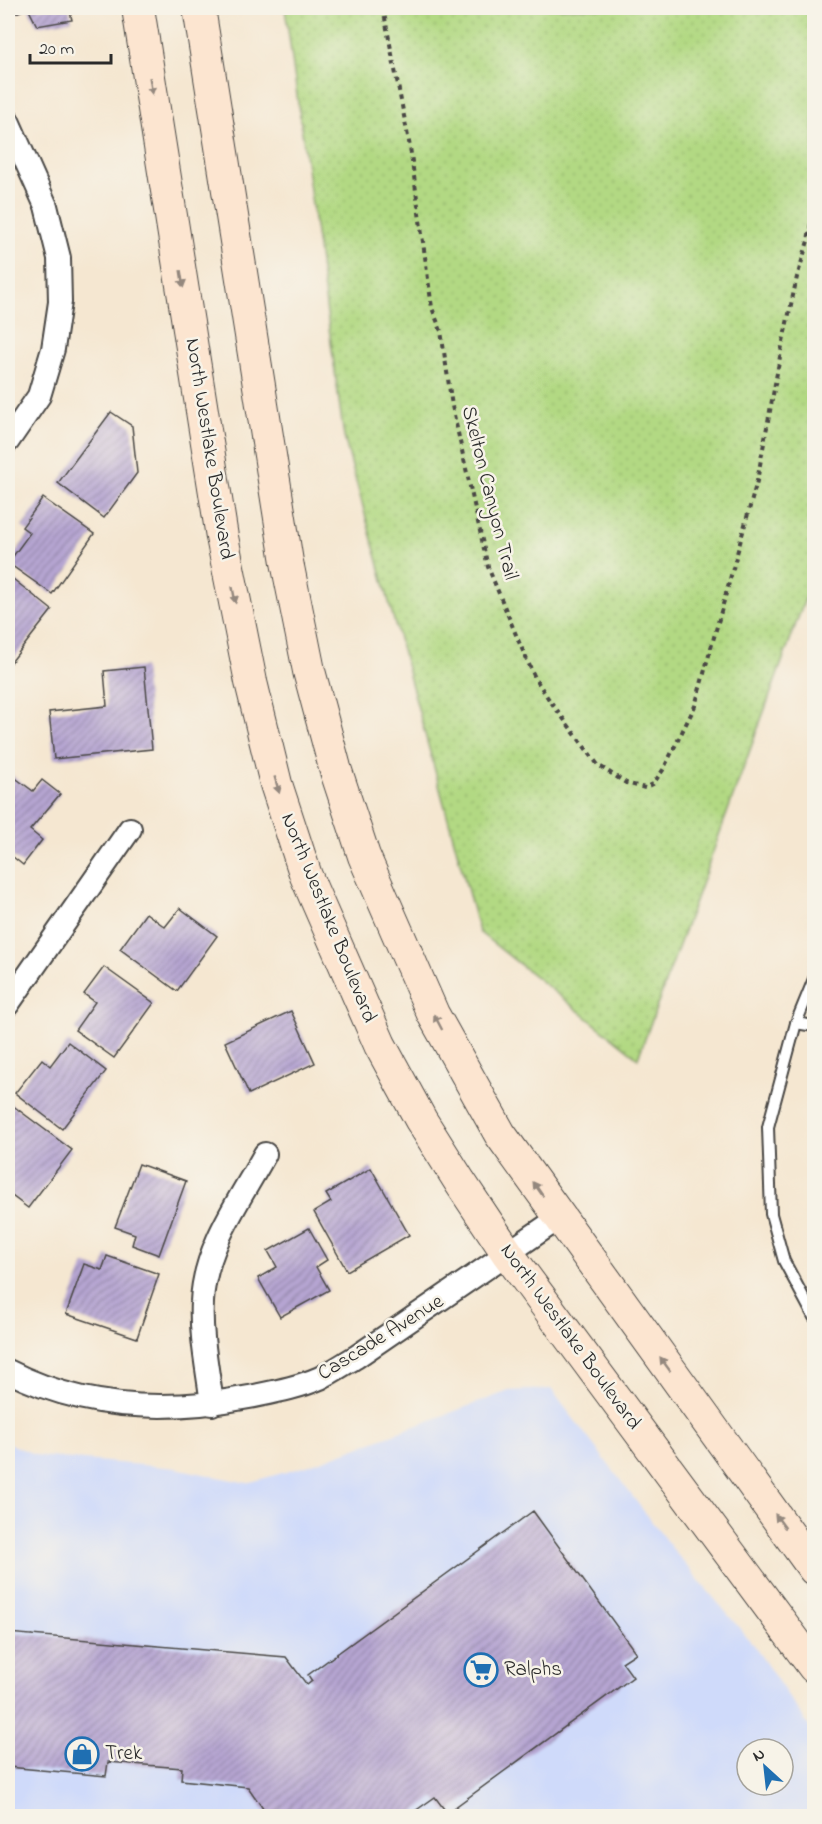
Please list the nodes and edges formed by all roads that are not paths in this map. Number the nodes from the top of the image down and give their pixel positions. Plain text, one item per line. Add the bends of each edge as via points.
1 (138, 8) edge
2 (199, 8) edge
3 (8, 121) edge
4 (8, 441) edge
5 (130, 829) dead end
6 (814, 979) edge
7 (8, 1004) edge
8 (796, 1023) junction
9 (814, 1026) edge
10 (265, 1154) dead end
11 (558, 1218) junction
12 (508, 1254) junction
13 (814, 1317) edge
14 (8, 1371) edge
15 (212, 1404) junction
16 (814, 1569) edge
17 (814, 1667) edge

1 -> 12 main road, North Westlake Boulevard via 222,537 276,784 306,876 380,1045 421,1120
11 -> 2 main road via 500,1134 433,1014 364,856 335,768 309,671 287,562
3 - 4 street via 46,206 59,258 60,302 53,349 39,396
5 - 7 street
6 - 8 lane
8 - 9 lane
8 - 13 lane via 768,1127 771,1214 784,1262
10 - 15 street via 216,1244 206,1272 202,1303
11 - 12 street, Cascade Avenue
16 -> 11 main road
12 - 15 street, Cascade Avenue via 321,1377 290,1389
12 - 17 main road, North Westlake Boulevard
14 - 15 street, Cascade Avenue via 65,1394 120,1406

